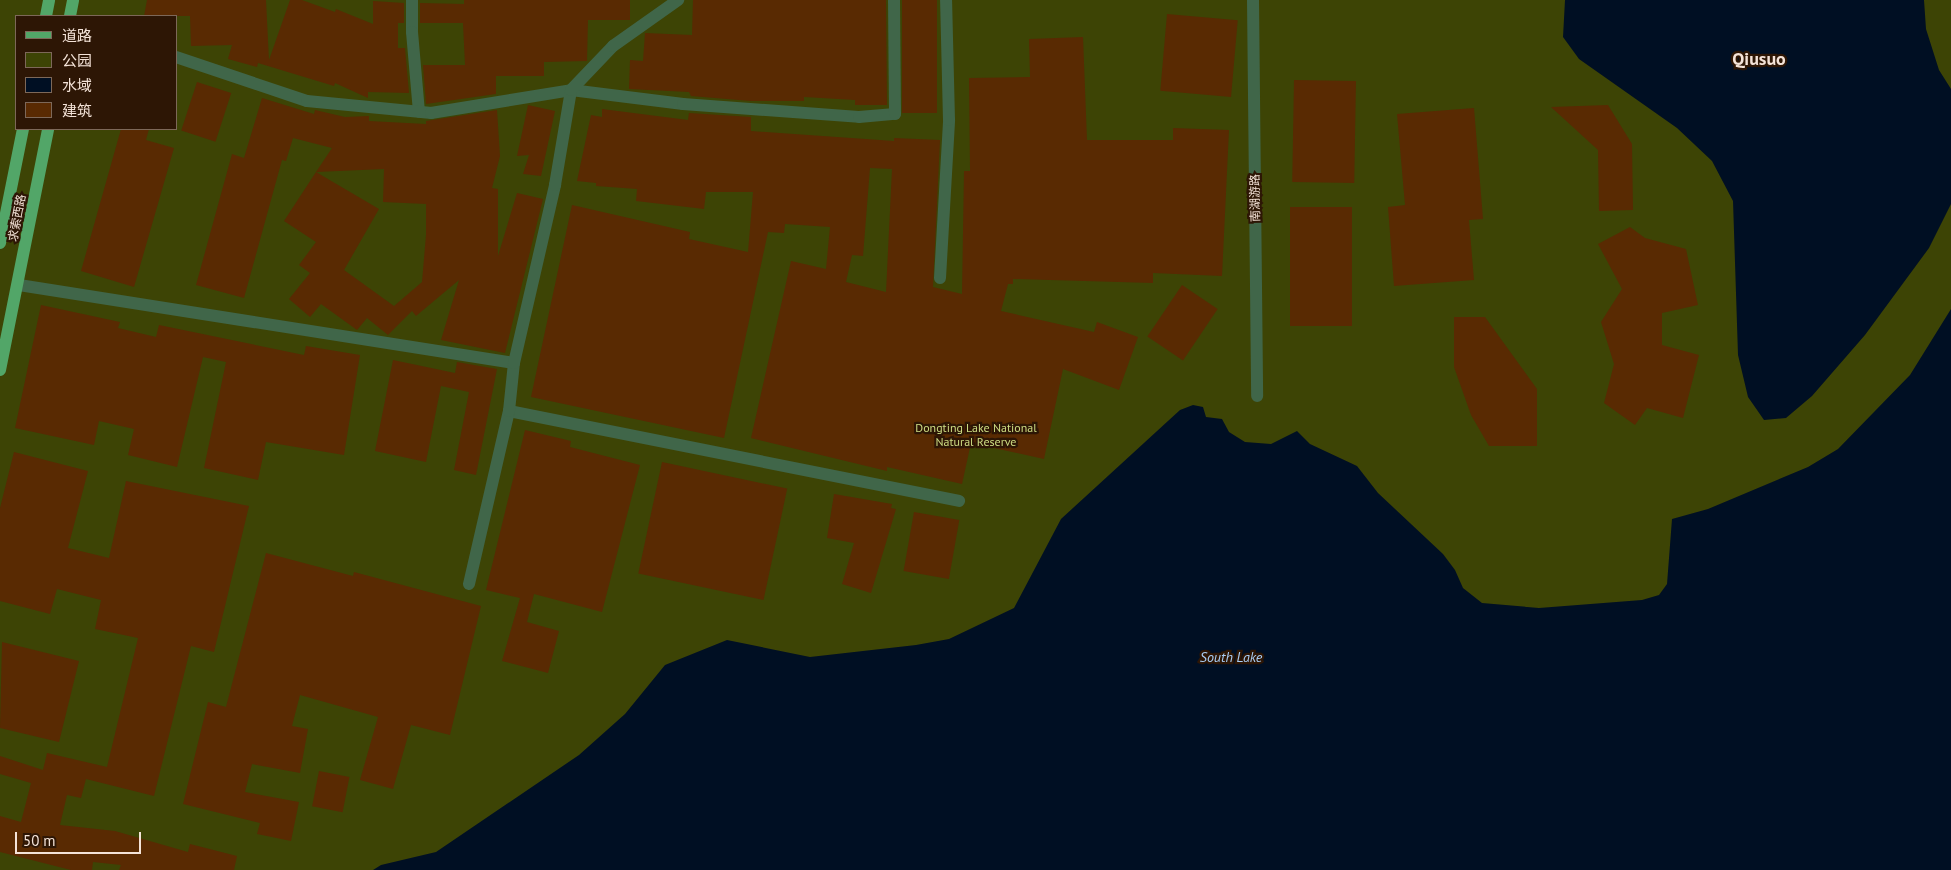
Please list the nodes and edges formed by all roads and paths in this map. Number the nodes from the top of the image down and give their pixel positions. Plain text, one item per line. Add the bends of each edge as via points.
1 (49, 0) edge
2 (73, 0) edge
3 (412, 0) edge
4 (678, 0) edge
5 (894, 0) edge
6 (946, 0) edge
7 (1253, 0) edge
8 (46, 15) edge
9 (70, 15) edge
10 (178, 58) edge
11 (571, 90) junction
12 (419, 112) junction
13 (23, 130) edge
14 (48, 130) edge
15 (0, 243) edge
16 (940, 278) dead end
17 (19, 285) junction
18 (514, 363) junction
19 (0, 370) edge
20 (1257, 396) dead end
21 (510, 411) junction
22 (959, 501) dead end
23 (469, 584) dead end

1 - 8 main road
2 - 9 main road
3 - 12 street
4 - 11 street via 612,46
5 - 11 street via 894,114 859,117 684,104
6 - 16 street via 949,120
7 - 20 street, 南湖游路
10 - 12 street via 307,101
11 - 12 street via 431,113
11 - 18 street via 555,185
13 - 15 main road, 求索西路
14 - 17 main road, 求索西路
17 - 18 street
17 - 19 main road, 求索西路
18 - 21 street
21 - 22 street
21 - 23 street

